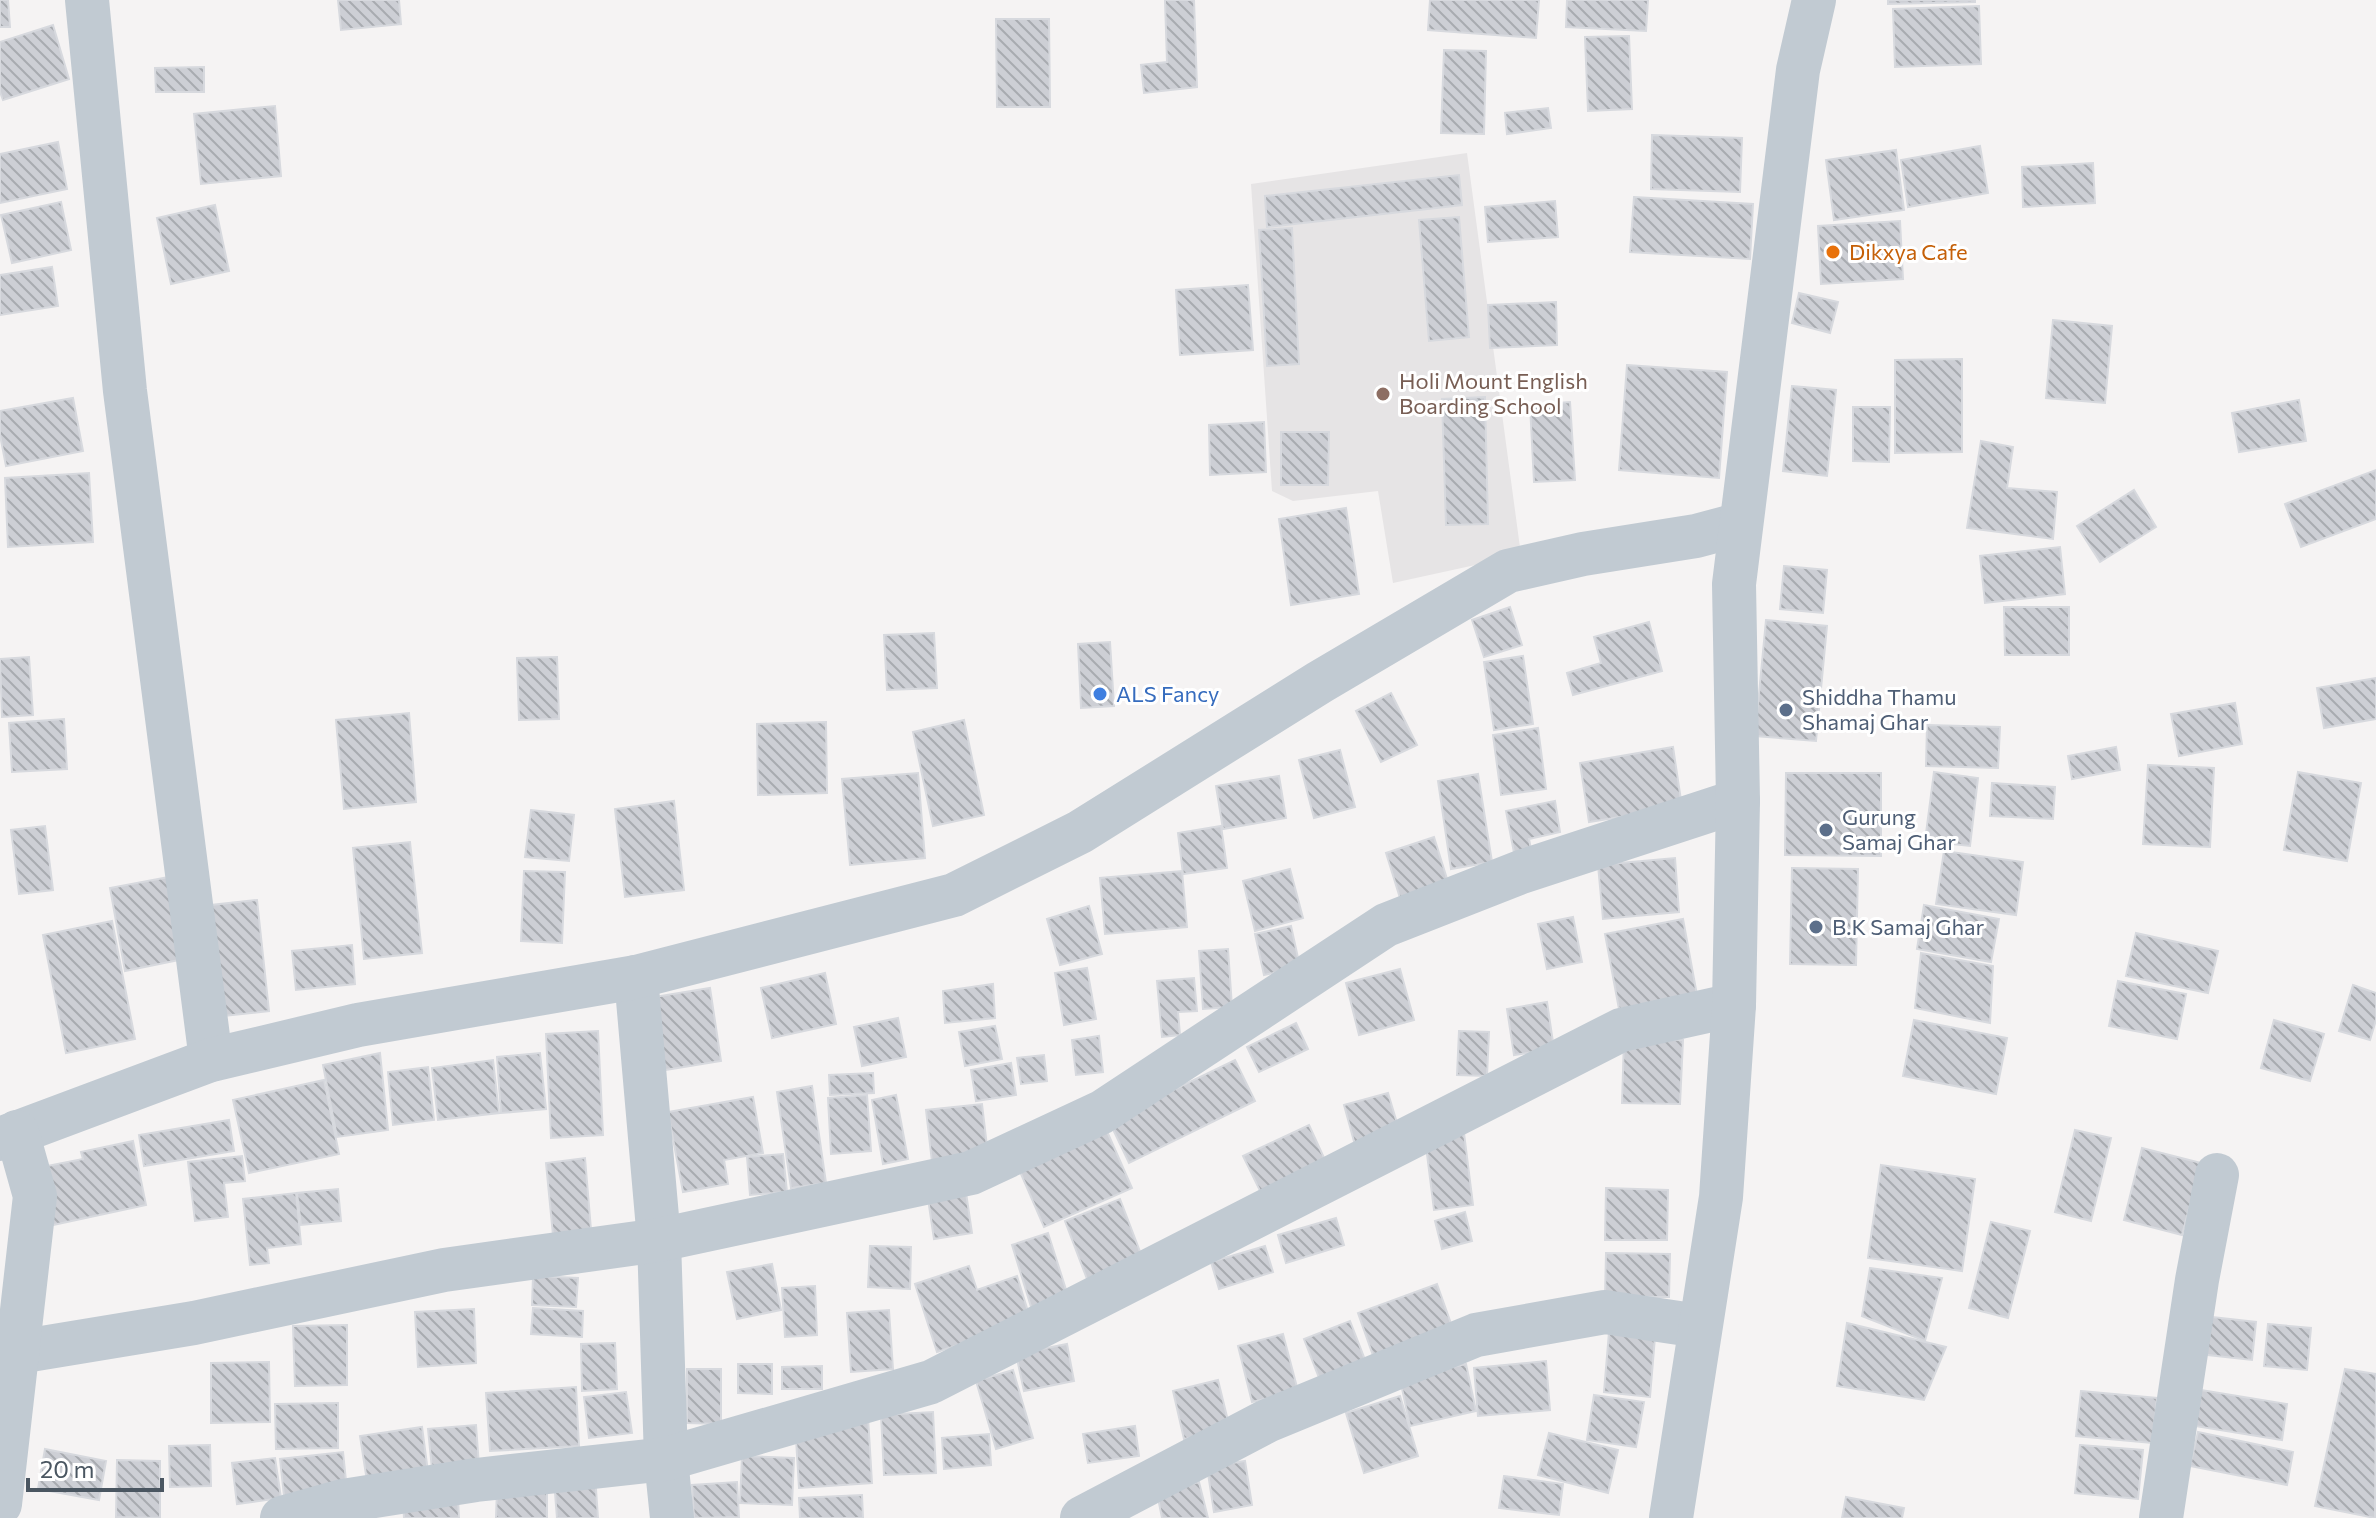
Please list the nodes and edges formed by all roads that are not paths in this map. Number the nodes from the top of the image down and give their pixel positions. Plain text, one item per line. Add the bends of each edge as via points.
1 (87, 0) edge
2 (1814, 0) edge
3 (1741, 524) junction
4 (1738, 801) junction
5 (636, 977) junction
6 (1734, 1005) junction
7 (211, 1060) junction
8 (9, 1135) edge
9 (2217, 1175) dead end
10 (659, 1240) junction
11 (1699, 1326) junction
12 (18, 1352) junction
13 (666, 1459) junction
14 (0, 1504) edge
15 (282, 1518) edge
16 (672, 1518) edge
17 (1082, 1518) edge
18 (1671, 1518) edge
19 (2161, 1518) edge

1 - 7 street via 125,391
2 - 3 street via 1798,70
3 - 4 street via 1734,584
3 - 5 street via 1508,571 1080,832 954,895
4 - 6 street
4 - 10 street via 1521,872 1386,925 1102,1112 971,1173
5 - 7 street via 358,1025
5 - 10 street
6 - 11 street via 1721,1197
6 - 13 street via 1621,1030 931,1382
7 - 8 street
8 - 12 street via 35,1196
9 - 19 street
10 - 12 street via 444,1270 194,1323
10 - 13 street
11 - 17 street via 1605,1312 1476,1335 1267,1421
11 - 18 street
12 - 14 street
13 - 15 street via 476,1480 343,1501
13 - 16 street

